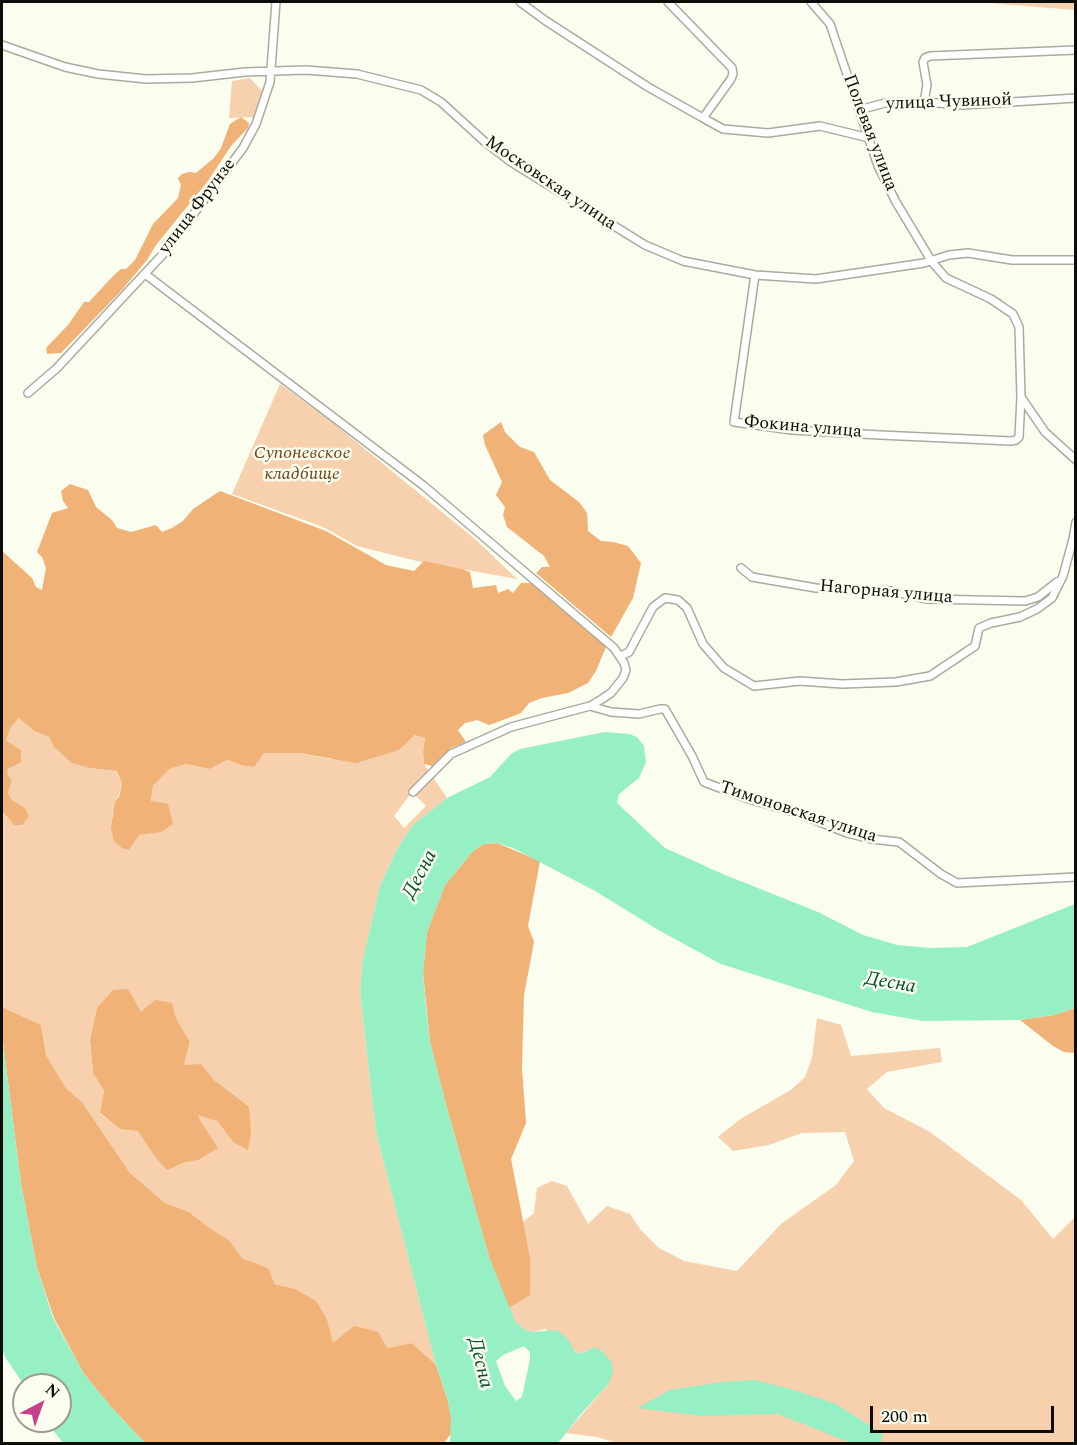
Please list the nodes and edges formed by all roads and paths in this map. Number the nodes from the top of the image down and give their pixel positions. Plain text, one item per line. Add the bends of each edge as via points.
1 (276, 2) edge
2 (520, 2) edge
3 (668, 2) edge
4 (811, 2) edge
5 (2, 45) edge
6 (1076, 50) edge
7 (271, 72) junction
8 (1076, 98) edge
9 (924, 102) junction
10 (860, 110) junction
11 (705, 115) junction
12 (869, 138) junction
13 (1076, 260) edge
14 (932, 262) junction
15 (145, 274) junction
16 (755, 275) junction
17 (28, 393) dead end
18 (1021, 397) junction
19 (1019, 436) joint
20 (1076, 460) edge
21 (1076, 522) edge
22 (1074, 539) edge
23 (741, 568) dead end
24 (1063, 576) junction
25 (621, 656) junction
26 (590, 706) junction
27 (412, 792) dead end
28 (1076, 877) edge

1 - 7 street, улица Фрунзе
2 - 11 street via 648,87
3 - 11 street via 732,68 731,78
4 - 10 street, Полевая улица via 830,24
5 - 7 street, Московская улица via 98,74 157,79
6 - 9 street via 930,56 923,62 927,85
7 - 15 street, улица Фрунзе via 264,104 243,148
7 - 16 street, Московская улица via 357,74 421,90 441,102 511,162 645,245 683,261
8 - 9 street, улица Чувиной via 963,105
9 - 10 street, улица Чувиной via 885,103
10 - 12 street, Полевая улица
11 - 12 street via 723,129 768,133 820,126
12 - 14 street, Полевая улица via 891,193
13 - 14 street, Московская улица via 1012,260 968,253
14 - 16 street, Московская улица via 816,279
14 - 18 street, Полевая улица via 946,278 1013,314 1019,327
15 - 17 street, улица Фрунзе via 57,368
15 - 25 street via 424,486
16 - 19 street, Фокина улица via 734,422 792,430 948,439 1011,441
18 - 19 street, Полевая улица
18 - 20 street via 1045,432
21 - 22 street
22 - 24 street
23 - 24 street, Нагорная улица via 752,577 816,588 891,591 926,599 1025,601 1038,597
24 - 25 street via 1052,598 1020,617 979,628 975,646 930,676 896,682 800,681 754,686 724,668 703,644 687,608 678,600 665,598 653,607 634,645
25 - 26 street via 626,670 623,678 611,693
26 - 27 street via 511,727 451,754
26 - 28 street, Тимоновская улица via 639,714 665,709 704,782 848,833 898,842 957,883

